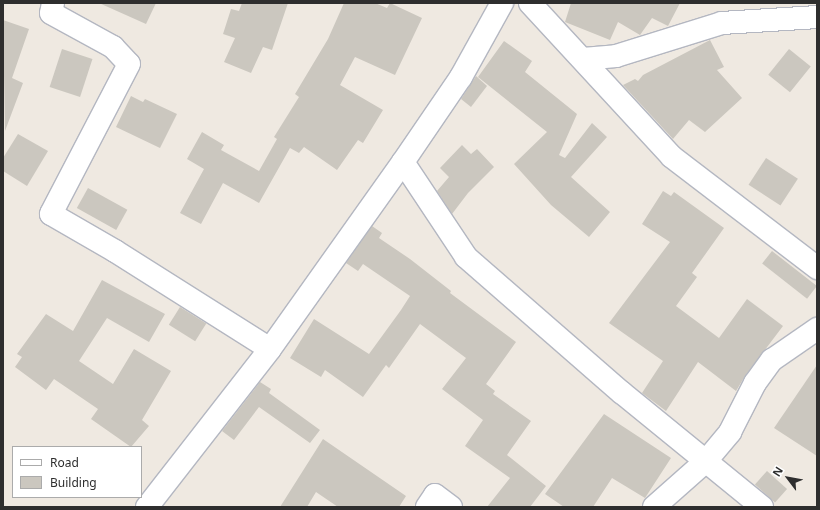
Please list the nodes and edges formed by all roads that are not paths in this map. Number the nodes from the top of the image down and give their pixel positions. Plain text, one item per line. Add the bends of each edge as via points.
1 (53, 3) edge
2 (502, 3) edge
3 (530, 3) edge
4 (817, 16) edge
5 (583, 59) junction
6 (403, 162) junction
7 (817, 268) edge
8 (817, 329) edge
9 (270, 349) junction
10 (706, 461) junction
11 (147, 507) edge
12 (427, 507) edge
13 (451, 507) edge
14 (654, 507) edge
15 (762, 507) edge

1 - 9 street via 51,12 113,47 128,64 51,214 115,251
2 - 6 street via 461,77
3 - 5 street
4 - 5 street via 722,23 616,56
5 - 7 street via 672,157
6 - 9 street
6 - 10 street via 466,257
8 - 10 street via 772,360 755,383 730,432
9 - 11 street
10 - 14 street
10 - 15 street
12 - 13 street via 434,495

